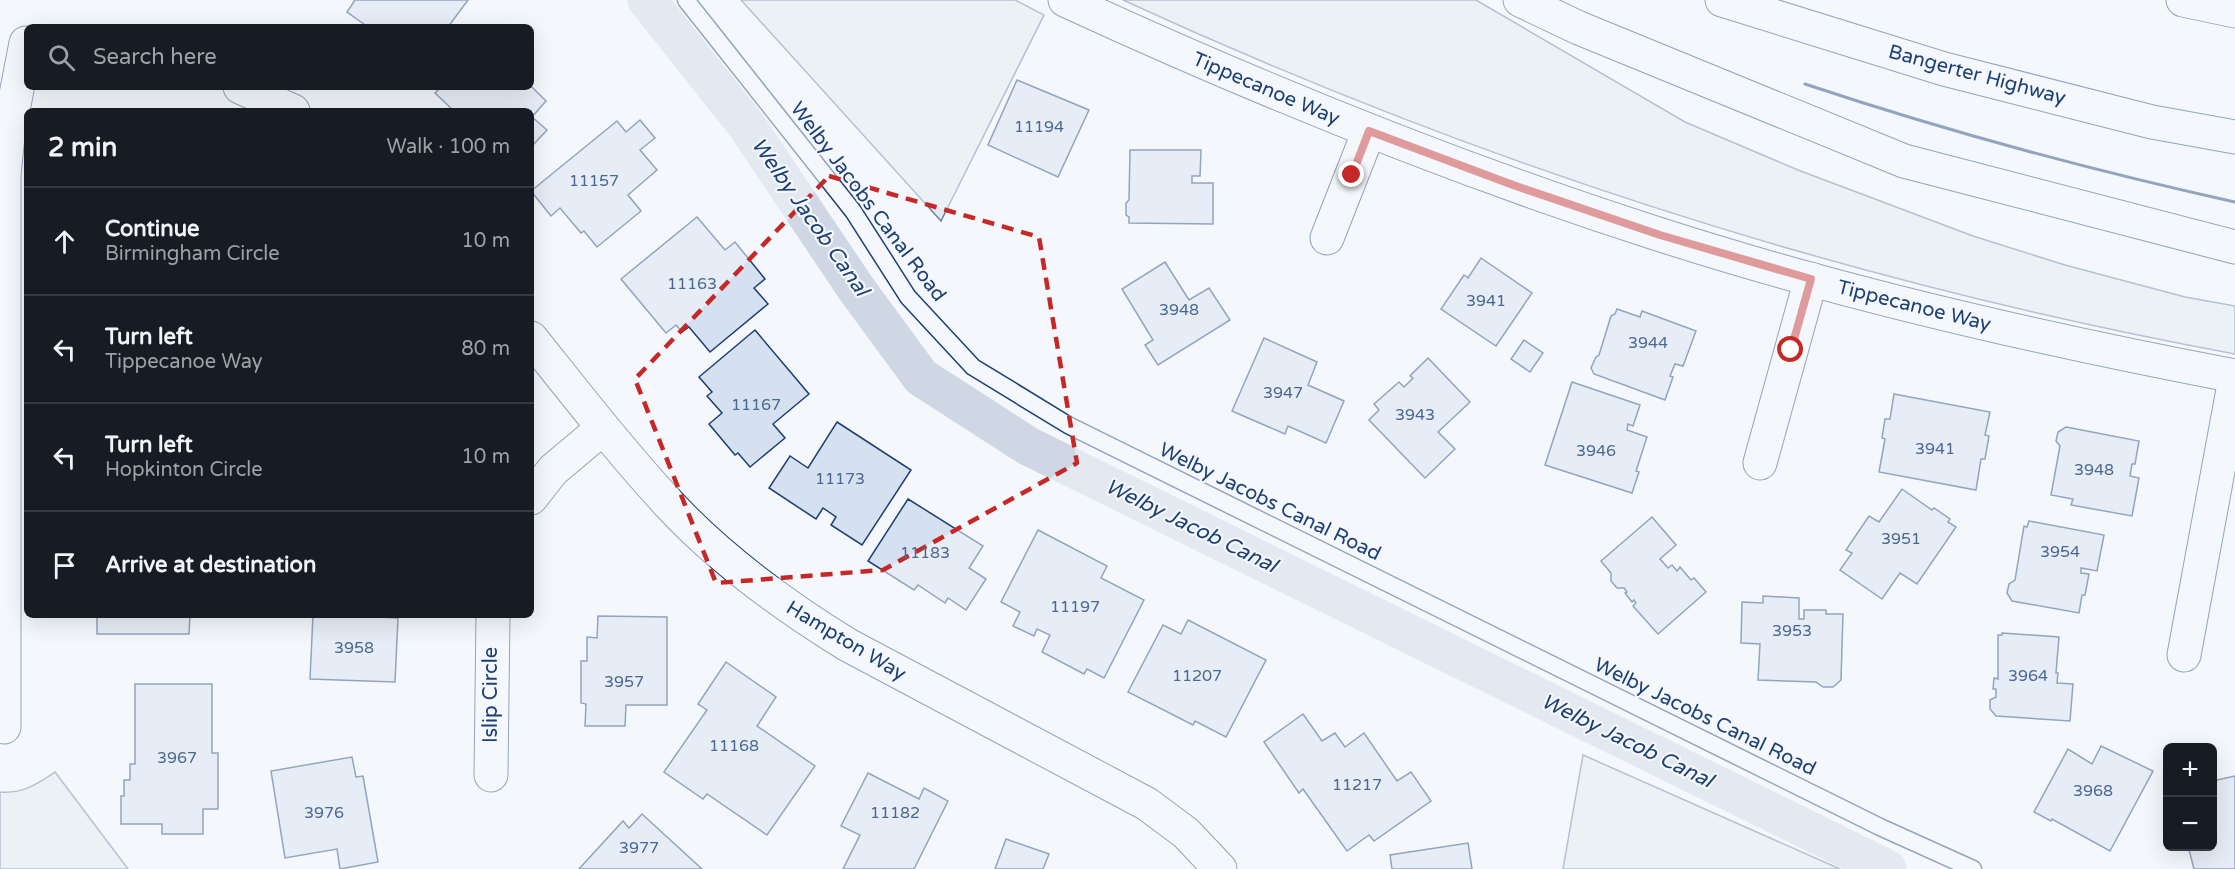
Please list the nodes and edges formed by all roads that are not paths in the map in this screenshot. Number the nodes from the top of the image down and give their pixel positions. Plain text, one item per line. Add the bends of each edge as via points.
1 (686, 0) edge
2 (1065, 0) edge
3 (1520, 0) edge
4 (1722, 0) edge
5 (2183, 0) edge
6 (2235, 11) edge
7 (18, 42) edge
8 (247, 90) edge
9 (286, 108) edge
10 (1369, 131) junction
11 (2235, 137) edge
12 (1327, 238) dead end
13 (2235, 247) edge
14 (1811, 279) junction
15 (534, 342) edge
16 (2235, 377) edge
17 (603, 428) junction
18 (1760, 463) dead end
19 (534, 494) edge
20 (493, 618) edge
21 (2184, 655) dead end
22 (4, 728) dead end
23 (491, 775) dead end
24 (1220, 869) edge
25 (1973, 869) edge

1 - 25 lane, Welby Jacobs Canal Road via 853,212 908,297 973,367 1068,426 1880,827
2 - 10 main road, Tippecanoe Way via 1258,87
3 - 13 main road via 1578,28 1904,161
4 - 11 main road, Bangerter Highway via 1944,69 2152,122
5 - 6 main road
7 - 22 main road via 4,175
8 - 9 main road
10 - 12 main road
10 - 14 main road, Tippecanoe Way via 1660,235
14 - 16 main road, Tippecanoe Way via 1951,316
14 - 18 main road
15 - 17 main road, Hampton Way
16 - 21 main road
17 - 19 main road via 553,470
17 - 24 main road, Hampton Way via 709,543 783,603 848,645 1147,804 1186,833
20 - 23 main road, Islip Circle

